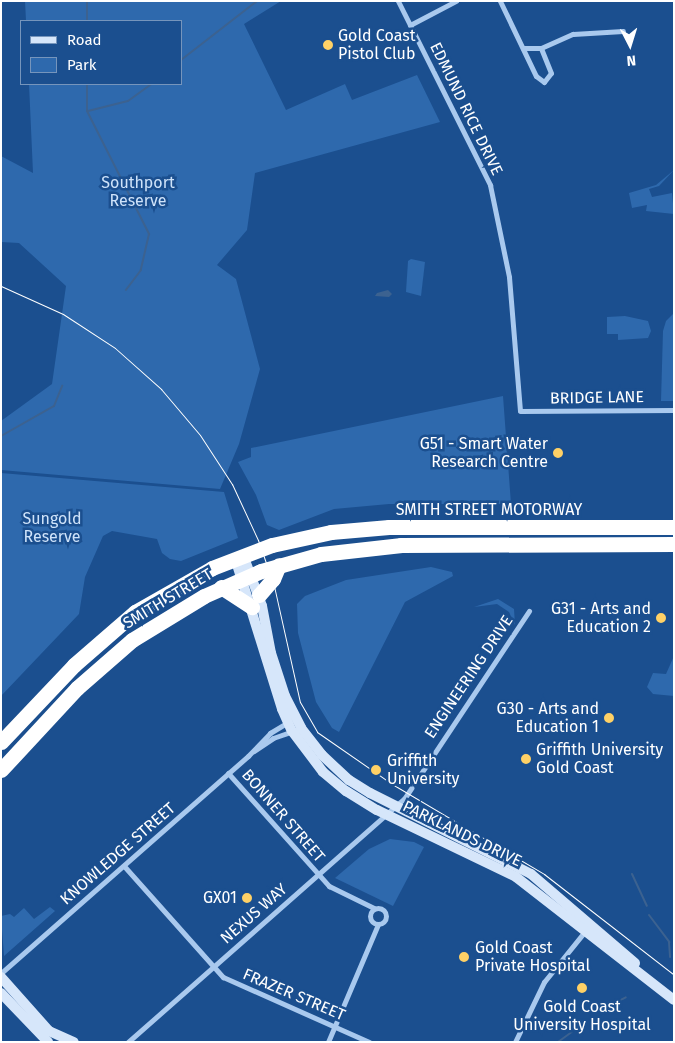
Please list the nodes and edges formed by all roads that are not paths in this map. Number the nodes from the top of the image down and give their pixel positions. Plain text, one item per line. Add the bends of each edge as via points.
1 (398, 1) edge
2 (456, 1) edge
3 (500, 1) edge
4 (410, 25) junction
5 (623, 31) dead end
6 (523, 48) junction
7 (542, 48) junction
8 (674, 410) edge
9 (520, 411) joint
10 (674, 527) edge
11 (305, 537) joint
12 (674, 544) edge
13 (401, 545) joint
14 (239, 557) junction
15 (279, 565) junction
16 (247, 577) junction
17 (222, 587) junction
18 (255, 601) junction
19 (529, 611) dead end
20 (294, 725) junction
21 (1, 742) edge
22 (251, 752) junction
23 (1, 770) edge
24 (228, 773) junction
25 (398, 806) junction
26 (388, 815) junction
27 (124, 866) junction
28 (318, 875) junction
29 (374, 908) junction
30 (378, 924) junction
31 (588, 928) junction
32 (213, 967) junction
33 (1, 973) edge
34 (1, 977) edge
35 (674, 992) edge
36 (1, 993) edge
37 (674, 1000) edge
38 (334, 1027) junction
39 (48, 1042) edge
40 (74, 1042) edge
41 (128, 1042) edge
42 (328, 1042) edge
43 (369, 1042) edge
44 (516, 1042) edge

1 - 4 street, EDMUND RICE DRIVE
2 - 4 street
3 - 6 street
4 - 9 street, EDMUND RICE DRIVE via 490,185 510,277
5 - 7 street via 573,34
6 - 7 street
6 - 7 street via 537,78 544,82 551,73
8 - 9 street, BRIDGE LANE
10 - 11 highway, SMITH STREET MOTORWAY via 389,527
11 - 14 highway, SMITH STREET
12 - 13 highway, SMITH STREET MOTORWAY
13 - 15 highway, SMITH STREET via 342,551
14 - 16 street, PARKLANDS DRIVE
14 - 21 highway, SMITH STREET via 174,587 120,623 74,665
15 - 16 highway, SMITH STREET
15 - 18 highway via 273,579
16 - 17 highway, SMITH STREET
16 - 18 street, PARKLANDS DRIVE
17 - 18 highway
17 - 23 highway, SMITH STREET via 174,612 110,658 77,688
18 - 20 street, PARKLANDS DRIVE
19 - 25 street, ENGINEERING DRIVE
20 - 22 street, KNOWLEDGE STREET
20 - 22 street, KNOWLEDGE STREET via 270,732
20 - 25 street, PARKLANDS DRIVE via 344,776
20 - 26 street, PARKLANDS DRIVE via 329,778
22 - 24 street, KNOWLEDGE STREET
24 - 27 street, KNOWLEDGE STREET
24 - 28 street, BONNER STREET
25 - 26 street, NEXUS WAY
25 - 31 street, PARKLANDS DRIVE via 521,868 549,887
26 - 28 street, NEXUS WAY
26 - 31 street, PARKLANDS DRIVE via 516,876
27 - 32 street, FRAZER STREET
27 - 33 street, KNOWLEDGE STREET
28 - 29 street, BONNER STREET via 331,887
28 - 32 street, NEXUS WAY
29 - 30 street via 370,917
29 - 30 street via 383,909 386,914 384,922
30 - 38 street
31 - 35 street, PARKLANDS DRIVE
31 - 37 street, PARKLANDS DRIVE
31 - 44 street via 544,982
32 - 38 street, FRAZER STREET via 228,980
32 - 41 street, NEXUS WAY
34 - 40 street via 50,1032
36 - 39 street
38 - 42 street
38 - 43 street, FRAZER STREET

